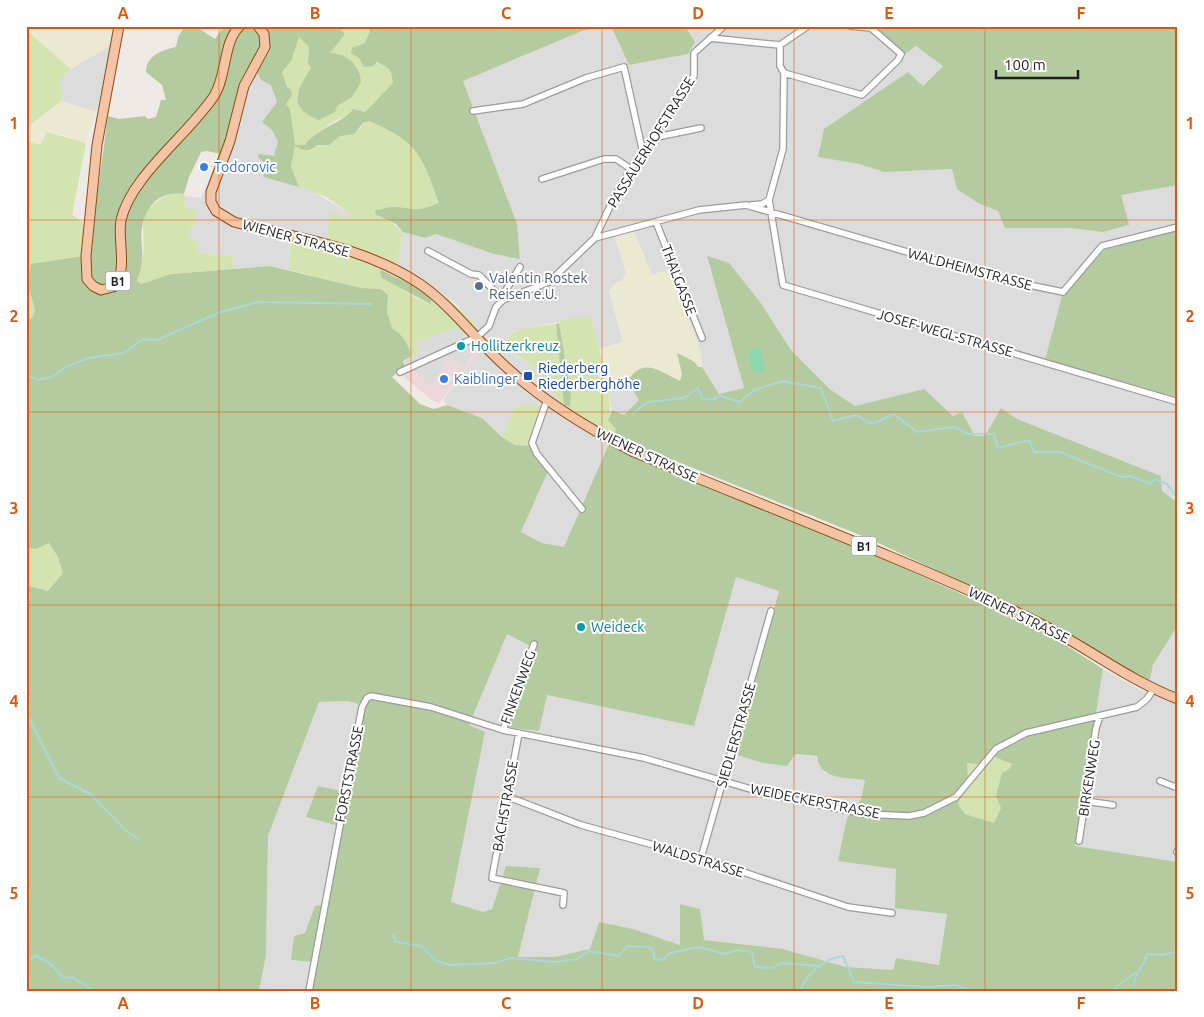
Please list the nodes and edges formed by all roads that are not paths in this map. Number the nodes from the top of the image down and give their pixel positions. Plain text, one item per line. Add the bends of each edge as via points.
1 (119, 26) edge
2 (240, 26) edge
3 (258, 26) edge
4 (724, 26) edge
5 (808, 26) edge
6 (850, 26) edge
7 (710, 38) junction
8 (780, 45) junction
9 (784, 73) junction
10 (473, 111) dead end
11 (700, 128) dead end
12 (655, 136) junction
13 (643, 153) junction
14 (631, 169) junction
15 (542, 179) dead end
16 (769, 200) junction
17 (746, 205) junction
18 (771, 213) junction
19 (656, 222) junction
20 (1178, 227) edge
21 (595, 238) junction
22 (428, 251) dead end
23 (520, 267) dead end
24 (503, 300) junction
25 (477, 337) junction
26 (702, 338) dead end
27 (400, 372) dead end
28 (547, 400) junction
29 (1178, 402) edge
30 (582, 509) dead end
31 (771, 611) dead end
32 (534, 644) dead end
33 (1153, 690) junction
34 (1178, 699) edge
35 (1100, 716) junction
36 (503, 730) junction
37 (519, 733) junction
38 (1160, 781) dead end
39 (722, 782) junction
40 (1178, 788) edge
41 (506, 796) junction
42 (1085, 801) junction
43 (1113, 805) dead end
44 (1079, 841) dead end
45 (701, 858) junction
46 (562, 905) dead end
47 (892, 913) dead end
48 (309, 991) edge

1 - 2 main road, B1 via 96,151 86,256 88,280 101,290 113,287 120,275 120,229 128,201 142,180 215,95 231,40
3 - 25 main road, WIENER STRASSE / B1 via 264,34 264,47 244,86 230,141 212,187 210,198 214,208 222,217 234,222 329,244 391,268 436,297
4 - 7 street, PASSAUERHOFSTRASSE
5 - 8 street
6 - 9 street via 871,28 901,54 862,95
7 - 8 street
7 - 12 street, PASSAUERHOFSTRASSE via 694,53 694,76
8 - 9 street via 780,66
9 - 16 street via 783,149
10 - 13 street via 523,104 586,78 624,67
11 - 12 street
12 - 13 street, PASSAUERHOFSTRASSE
13 - 14 street, PASSAUERHOFSTRASSE
14 - 15 street via 616,159 604,159
14 - 21 street, PASSAUERHOFSTRASSE
16 - 17 street, WALDHEIMSTRASSE
16 - 18 street
17 - 18 street, WALDHEIMSTRASSE
17 - 19 street, WALDHEIMSTRASSE via 699,210
18 - 20 street, WALDHEIMSTRASSE via 1000,279 1063,292 1102,246
18 - 29 street, JOSEF-WEGL-STRASSE via 783,285
19 - 21 street, WALDHEIMSTRASSE
19 - 26 street, THALGASSE
21 - 24 street, WALDHEIMSTRASSE via 549,282
22 - 24 street via 471,274 479,275
23 - 24 street via 504,292
24 - 25 street via 496,307 489,326
25 - 27 street
25 - 28 main road, WIENER STRASSE / B1 via 504,365
28 - 30 street via 532,443 537,454
28 - 33 main road, WIENER STRASSE / B1 via 634,452 1043,624
31 - 39 street, SIEDLERSTRASSE
32 - 36 street, FINKENWEG
33 - 34 main road, WIENER STRASSE / B1
33 - 35 street, WEIDECKERSTRASSE via 1137,706
35 - 39 street, WEIDECKERSTRASSE via 1041,728 1008,742 987,758 956,797 919,815 865,814
35 - 42 street, BIRKENWEG
36 - 37 street, WEIDECKERSTRASSE
36 - 48 street, FORSTSTRASSE via 431,707 382,697 367,698 362,707
37 - 39 street, WEIDECKERSTRASSE via 644,758
37 - 41 street, BACHSTRASSE
38 - 40 street
39 - 45 street, SIEDLERSTRASSE
41 - 45 street, WALDSTRASSE via 581,825
41 - 46 street, BACHSTRASSE via 492,878 564,893
42 - 43 street
42 - 44 street, BIRKENWEG
45 - 47 street, WALDSTRASSE via 848,907

